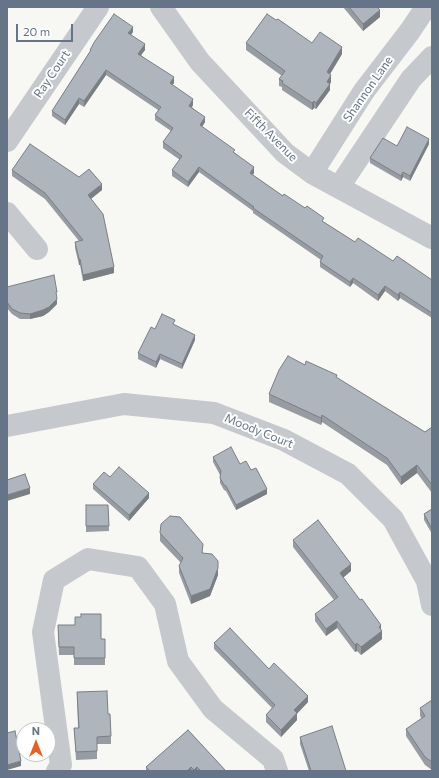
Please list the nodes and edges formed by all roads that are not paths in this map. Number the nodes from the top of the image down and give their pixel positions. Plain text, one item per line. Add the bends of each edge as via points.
1 (98, 7) edge
2 (161, 7) edge
3 (426, 7) edge
4 (432, 57) edge
5 (7, 141) edge
6 (312, 173) junction
7 (339, 187) junction
8 (7, 213) edge
9 (432, 238) edge
10 (37, 248) dead end
11 (7, 426) edge
12 (432, 605) edge
13 (57, 771) edge
14 (277, 771) edge

1 - 5 street, Ray Court
2 - 6 street, Fifth Avenue via 200,62 285,153
3 - 6 street, Shannon Lane via 364,91
4 - 7 street via 411,79
6 - 7 street, Fifth Avenue
7 - 9 street, Fifth Avenue
8 - 10 street
11 - 12 street, Moody Court via 124,404 214,413 284,440 348,474 393,519 427,581
13 - 14 street via 61,765 43,632 54,580 88,559 138,567 165,604 178,661 213,709 273,759

